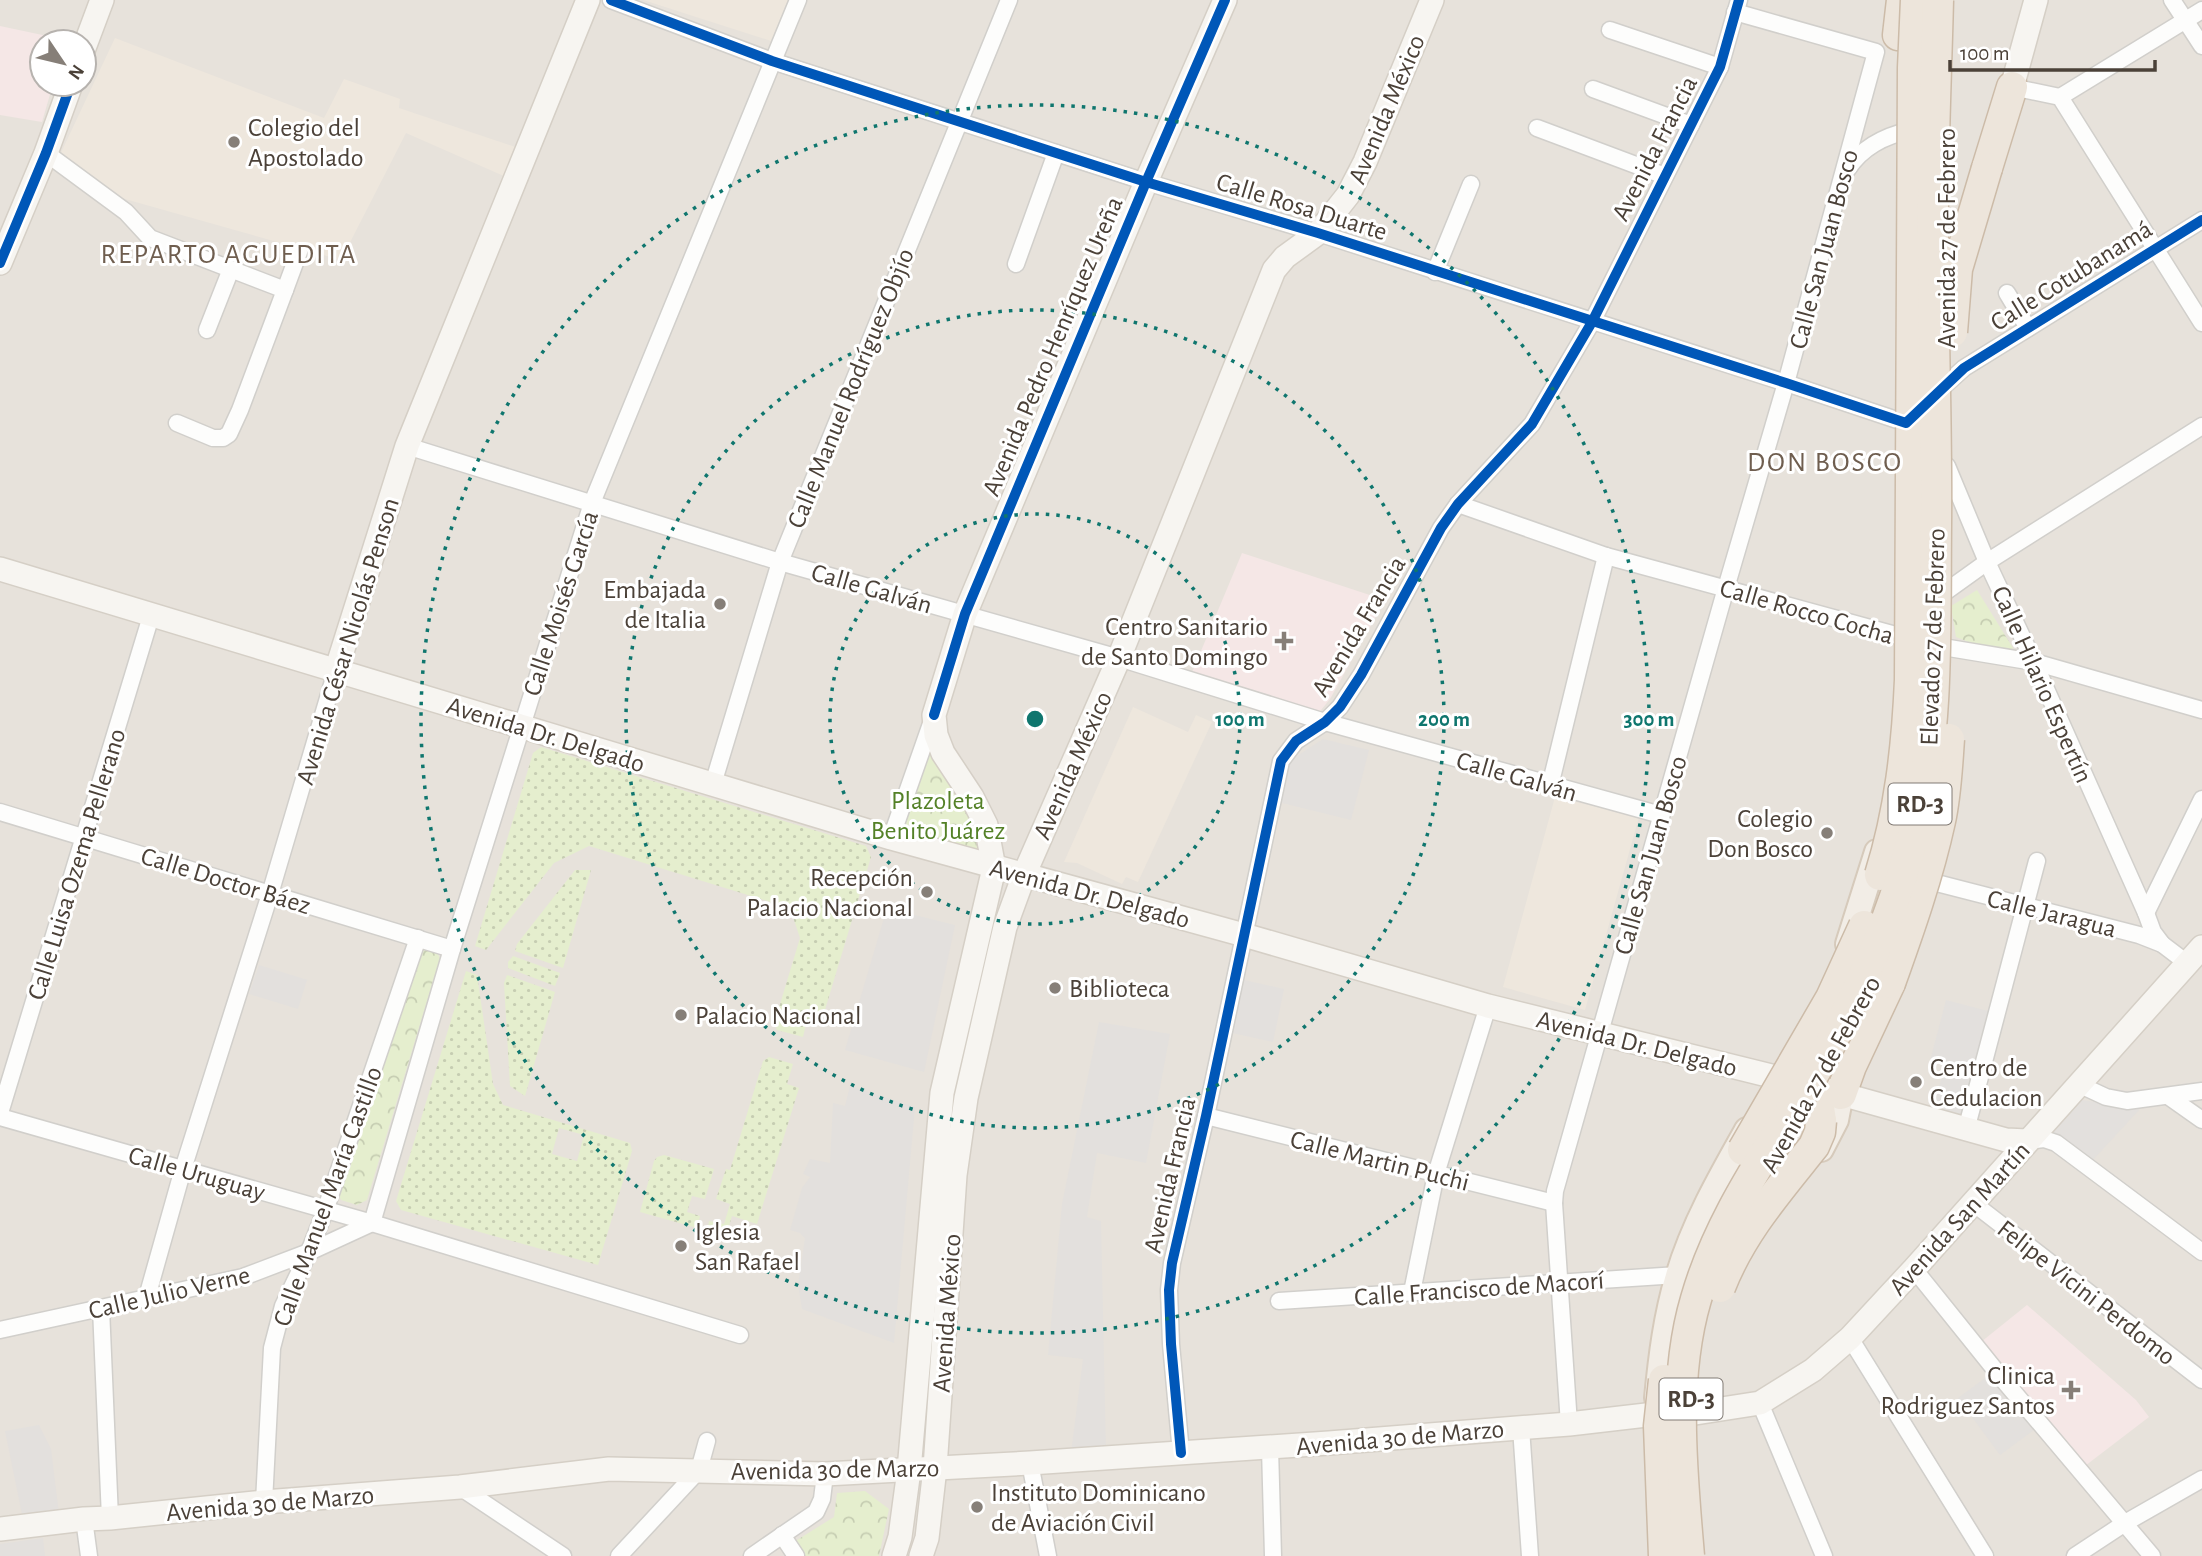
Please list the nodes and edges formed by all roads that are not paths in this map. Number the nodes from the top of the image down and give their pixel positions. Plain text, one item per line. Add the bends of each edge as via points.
1 (102, 0) edge
2 (588, 0) edge
3 (611, 0) edge
4 (798, 0) edge
5 (1009, 0) edge
6 (1225, 0) edge
7 (1432, 0) edge
8 (1902, 0) edge
9 (1910, 0) edge
10 (1916, 0) edge
11 (1938, 0) edge
12 (1950, 0) edge
13 (2036, 0) edge
14 (2172, 0) edge
15 (1737, 6) edge
16 (2202, 10) edge
17 (2186, 20) junction
18 (92, 28) edge
19 (1610, 30) dead end
20 (1887, 43) junction
21 (2202, 46) edge
22 (772, 61) junction
23 (1720, 68) junction
24 (2012, 87) junction
25 (1593, 89) dead end
26 (2060, 97) junction
27 (66, 98) edge
28 (960, 121) junction
29 (1691, 125) junction
30 (1537, 128) dead end
31 (1910, 130) junction
32 (46, 153) junction
33 (1056, 153) junction
34 (1843, 175) junction
35 (1665, 176) junction
36 (1146, 182) junction
37 (1471, 184) dead end
38 (2202, 220) edge
39 (1318, 233) junction
40 (2155, 248) junction
41 (299, 252) dead end
42 (1, 261) edge
43 (1016, 264) dead end
44 (231, 269) junction
45 (1436, 272) junction
46 (285, 290) junction
47 (2007, 293) dead end
48 (1592, 322) junction
49 (2202, 323) edge
50 (2028, 328) junction
51 (207, 330) dead end
52 (1913, 344) junction
53 (1948, 344) junction
54 (1955, 376) junction
55 (1786, 383) junction
56 (177, 423) dead end
57 (1937, 425) junction
58 (2202, 426) edge
59 (1906, 431) junction
60 (407, 446) junction
61 (1947, 466) junction
62 (592, 503) junction
63 (1458, 504) junction
64 (1606, 555) junction
65 (780, 562) junction
66 (1987, 562) junction
67 (0, 569) edge
68 (1726, 588) junction
69 (1940, 606) junction
70 (965, 614) junction
71 (151, 616) junction
72 (1897, 628) junction
73 (1943, 647) junction
74 (1119, 658) junction
75 (2034, 662) junction
76 (336, 671) junction
77 (2200, 705) edge
78 (934, 715) junction
79 (1325, 722) junction
80 (521, 726) junction
81 (713, 784) junction
82 (1550, 786) junction
83 (2202, 799) edge
84 (0, 812) edge
85 (1661, 816) junction
86 (84, 837) junction
87 (891, 838) junction
88 (2037, 861) dead end
89 (994, 868) junction
90 (1024, 875) junction
91 (1912, 877) junction
92 (270, 894) junction
93 (2025, 907) junction
94 (2146, 914) junction
95 (1244, 935) junction
96 (418, 938) junction
97 (2162, 944) junction
98 (452, 949) junction
99 (2194, 955) edge
100 (1488, 1006) junction
101 (1599, 1034) junction
102 (1776, 1077) junction
103 (2078, 1084) junction
104 (1828, 1091) junction
105 (2202, 1091) edge
106 (2168, 1096) junction
107 (0, 1115) edge
108 (1206, 1116) junction
109 (2202, 1121) edge
110 (1966, 1130) junction
111 (2027, 1141) junction
112 (183, 1169) junction
113 (1436, 1174) junction
114 (1553, 1203) junction
115 (1973, 1203) junction
116 (325, 1211) junction
117 (372, 1223) junction
118 (309, 1252) junction
119 (2202, 1252) edge
120 (1914, 1269) junction
121 (1678, 1275) junction
122 (1559, 1284) junction
123 (1412, 1292) junction
124 (1708, 1292) junction
125 (147, 1297) junction
126 (1279, 1301) dead end
127 (101, 1308) junction
128 (0, 1330) edge
129 (740, 1335) dead end
130 (1850, 1338) junction
131 (2202, 1380) edge
132 (1759, 1403) junction
133 (1674, 1412) junction
134 (1569, 1424) junction
135 (1521, 1428) junction
136 (707, 1441) dead end
137 (1269, 1448) junction
138 (1181, 1453) junction
139 (1030, 1463) junction
140 (935, 1468) junction
141 (699, 1470) junction
142 (909, 1470) junction
143 (825, 1474) junction
144 (2202, 1479) edge
145 (460, 1487) junction
146 (264, 1502) junction
147 (84, 1518) junction
148 (110, 1518) junction
149 (2125, 1523) junction
150 (0, 1529) edge
151 (782, 1535) junction
152 (89, 1556) edge
153 (563, 1556) edge
154 (619, 1556) edge
155 (752, 1556) edge
156 (796, 1556) edge
157 (894, 1556) edge
158 (921, 1556) edge
159 (1048, 1556) edge
160 (1273, 1556) edge
161 (1530, 1556) edge
162 (1657, 1556) edge
163 (1664, 1556) edge
164 (1689, 1556) edge
165 (1698, 1556) edge
166 (1824, 1556) edge
167 (1985, 1556) edge
168 (2075, 1556) edge
169 (2152, 1556) edge

1 - 18 main road
2 - 60 main road, Avenida César Nicolás Penson
3 - 22 street, Calle Rosa Duarte
4 - 22 street, Calle Moisés García
5 - 28 street, Calle Manuel Rodríguez Objío
6 - 36 main road, Avenida Pedro Henríquez Ureña
7 - 39 main road, Avenida México via 1365,162 1348,195
8 - 20 highway
9 - 31 main road, Avenida 27 de Febrero / RD-3
10 - 52 highway, Elevado 27 de Febrero / RD-3, bridge
11 - 57 highway, Elevado 27 de Febrero / RD-3, bridge via 1933,240
12 - 53 main road, Avenida 27 de Febrero / RD-3 via 1945,76
13 - 24 main road
14 - 17 street
15 - 20 street
15 - 23 street, Avenida Francia
16 - 17 street
17 - 21 street
17 - 26 street
19 - 23 street
20 - 34 street, Calle San Juan Bosco
20 - 52 highway, bridge
22 - 28 street, Calle Rosa Duarte
22 - 62 street, Calle Moisés García
23 - 29 street, Avenida Francia
24 - 26 street
24 - 53 street via 2011,111
24 - 57 highway, bridge via 1957,269 1948,398
25 - 29 street
26 - 40 street
27 - 32 main road
28 - 33 street, Calle Rosa Duarte
28 - 65 street, Calle Manuel Rodríguez Objío
29 - 35 street, Avenida Francia
30 - 35 street
31 - 34 street via 1872,145
31 - 59 main road, Avenida 27 de Febrero / RD-3
32 - 42 main road
32 - 44 street via 126,212 150,238
33 - 36 street, Calle Rosa Duarte
33 - 43 street
34 - 55 street, Calle San Juan Bosco
35 - 48 street, Avenida Francia
36 - 39 street, Calle Rosa Duarte
36 - 70 main road, Avenida Pedro Henríquez Ureña
37 - 45 street
38 - 40 street, Calle Cotubanamá
39 - 45 street, Calle Rosa Duarte
39 - 74 main road, Avenida México via 1274,270
40 - 49 street
40 - 50 street, Calle Cotubanamá
41 - 46 street
44 - 46 street
44 - 51 street
45 - 48 street, Calle Rosa Duarte
46 - 56 street via 229,434 213,438
47 - 50 street
48 - 55 street, Calle Rosa Duarte
48 - 63 street, Avenida Francia via 1532,424
50 - 54 street, Calle Cotubanamá
52 - 163 highway, Elevado 27 de Febrero / RD-3, bridge via 1910,680 1898,806 1869,914 1850,957 1712,1209 1679,1296 1660,1426
53 - 54 main road, Avenida 27 de Febrero / RD-3
54 - 59 street
54 - 61 main road, Avenida 27 de Febrero / RD-3
55 - 59 street, Calle Rosa Duarte
55 - 68 street, Calle San Juan Bosco
57 - 69 highway, Elevado 27 de Febrero / RD-3, bridge
58 - 66 street
59 - 61 street
59 - 72 main road, Avenida 27 de Febrero / RD-3
60 - 62 street, Calle Galván
60 - 76 main road, Avenida César Nicolás Penson
61 - 66 street, Calle Hilario Espertín
61 - 69 main road, Avenida 27 de Febrero / RD-3
62 - 65 street, Calle Galván
62 - 80 street, Calle Moisés García
63 - 64 street, Calle Rocco Cocha
63 - 79 street, Avenida Francia via 1361,674
64 - 68 street, Calle Rocco Cocha
64 - 82 street
65 - 70 street, Calle Galván
65 - 81 street, Calle Manuel Rodríguez Objío
66 - 69 street
66 - 75 street, Calle Hilario Espertín
67 - 71 main road, Avenida Dr. Delgado
68 - 72 street, Calle Rocco Cocha
68 - 85 street, Calle San Juan Bosco
69 - 72 street
69 - 73 main road, Avenida 27 de Febrero / RD-3
69 - 104 highway, bridge via 1949,669 1949,739 1940,821 1890,982 1860,1047
69 - 133 highway, Elevado 27 de Febrero / RD-3, bridge via 1925,782 1887,923 1823,1059 1751,1175 1710,1258 1693,1314
70 - 74 street, Calle Galván
70 - 78 main road, Avenida Pedro Henríquez Ureña
71 - 76 main road, Avenida Dr. Delgado
71 - 86 street, Calle Luisa Ozema Pellerano
72 - 73 street, Calle Rocco Cocha
72 - 102 main road, Avenida 27 de Febrero / RD-3 via 1902,724 1872,873 1848,946
73 - 75 street, Calle Rocco Cocha
73 - 91 main road, Avenida 27 de Febrero / RD-3 via 1937,786
74 - 79 street, Calle Galván
74 - 90 main road, Avenida México
75 - 77 street, Calle Rocco Cocha
75 - 94 street, Calle Hilario Espertín
76 - 80 main road, Avenida Dr. Delgado
76 - 92 street, Avenida César Nicolás Penson
78 - 87 street, Avenida Pedro Henríquez Ureña
78 - 89 main road, Avenida México via 943,753 986,825
79 - 82 street, Calle Galván
79 - 95 street, Avenida Francia via 1296,741 1281,761
80 - 81 main road, Avenida Dr. Delgado
80 - 98 street, Calle Moisés García
81 - 87 main road, Avenida Dr. Delgado
82 - 85 street, Calle Galván
83 - 94 street
84 - 86 street, Calle Doctor Báez
85 - 101 street, Calle San Juan Bosco
86 - 92 street, Calle Doctor Báez
86 - 107 street, Calle Luisa Ozema Pellerano
87 - 89 main road, Avenida Dr. Delgado
88 - 93 street
89 - 90 main road, Avenida Dr. Delgado
89 - 142 main road, Avenida México via 942,1093
90 - 95 main road, Avenida Dr. Delgado
90 - 140 main road, Avenida México via 1005,927 966,1098 955,1175
91 - 93 street, Calle Jaragua
91 - 104 main road, Avenida 27 de Febrero / RD-3
92 - 96 street, Calle Doctor Báez
92 - 112 street, Avenida César Nicolás Penson
93 - 97 street, Calle Jaragua
93 - 110 street
94 - 97 street, Calle Hilario Espertín
95 - 100 main road, Avenida Dr. Delgado
95 - 108 street, Avenida Francia
96 - 98 street, Calle Doctor Báez
96 - 116 street, Calle Manuel María Castillo
97 - 99 street, Calle Jaragua
98 - 117 street, Calle Moisés García
99 - 103 main road, Avenida San Martín
100 - 101 main road, Avenida Dr. Delgado
100 - 113 street
101 - 102 main road, Avenida Dr. Delgado
101 - 114 street, Calle San Juan Bosco
102 - 104 main road, Avenida Dr. Delgado
102 - 121 main road, Avenida 27 de Febrero / RD-3 via 1698,1224
103 - 106 street via 2127,1101
103 - 111 main road, Avenida San Martín
104 - 110 main road, Avenida Dr. Delgado
104 - 124 main road, Avenida 27 de Febrero / RD-3 via 1750,1197
104 - 124 main road via 1836,1120 1826,1142
104 - 133 highway, bridge via 1814,1146 1753,1222 1734,1254 1711,1311 1691,1385
105 - 106 street
106 - 109 street
107 - 112 street, Calle Uruguay
108 - 113 street, Calle Martin Puchi
108 - 138 street, Avenida Francia via 1169,1290
110 - 111 main road, Avenida Dr. Delgado
111 - 115 main road, Avenida San Martín
111 - 119 street via 2056,1143
112 - 116 street, Calle Uruguay
112 - 125 street, Avenida César Nicolás Penson
113 - 114 street, Calle Martin Puchi
113 - 123 street
114 - 122 street, Calle San Juan Bosco
115 - 120 main road, Avenida San Martín
115 - 131 street, Felipe Vicini Perdomo
116 - 117 street, Calle Uruguay
116 - 118 street, Calle Manuel María Castillo
117 - 118 street, Calle Julio Verne
117 - 129 street, Calle Uruguay
118 - 125 street, Calle Julio Verne via 243,1277
118 - 146 street, Calle Manuel María Castillo via 284,1306 272,1348
120 - 130 main road, Avenida San Martín
120 - 149 street
121 - 122 street, Calle Francisco de Macorí
121 - 133 main road, Avenida 27 de Febrero / RD-3 via 1662,1345
122 - 123 street, Calle Francisco de Macorí
122 - 134 street, Calle San Juan Bosco
123 - 126 street, Calle Francisco de Macorí
124 - 133 main road, Avenida 27 de Febrero / RD-3 via 1695,1363
125 - 127 street, Calle Julio Verne
127 - 128 street, Calle Julio Verne
127 - 148 street
130 - 132 main road, Avenida San Martín via 1813,1370
130 - 167 street
132 - 133 main road, Avenida San Martín
132 - 166 street
133 - 134 main road, Avenida 30 de Marzo
133 - 162 main road, Avenida 27 de Febrero / RD-3
133 - 164 highway, Elevado 27 de Febrero / RD-3, bridge
133 - 165 main road, Avenida 27 de Febrero / RD-3
134 - 135 main road, Avenida 30 de Marzo
135 - 137 main road, Avenida 30 de Marzo
135 - 161 street
136 - 141 street
137 - 138 main road, Avenida 30 de Marzo
137 - 160 street
138 - 139 main road, Avenida 30 de Marzo
139 - 140 main road, Avenida 30 de Marzo
139 - 159 street
140 - 142 main road, Avenida 30 de Marzo
140 - 158 main road, Avenida México
141 - 143 main road, Avenida 30 de Marzo
141 - 145 main road, Avenida 30 de Marzo via 609,1469
141 - 154 street
142 - 143 main road, Avenida 30 de Marzo
142 - 157 main road, Avenida México
143 - 151 street via 816,1512
144 - 149 street
145 - 146 main road, Avenida 30 de Marzo
145 - 153 street
146 - 148 main road, Avenida 30 de Marzo
147 - 148 main road, Avenida 30 de Marzo
147 - 150 main road, Avenida 30 de Marzo
147 - 152 street
149 - 168 street
149 - 169 street
151 - 155 street
151 - 156 street

